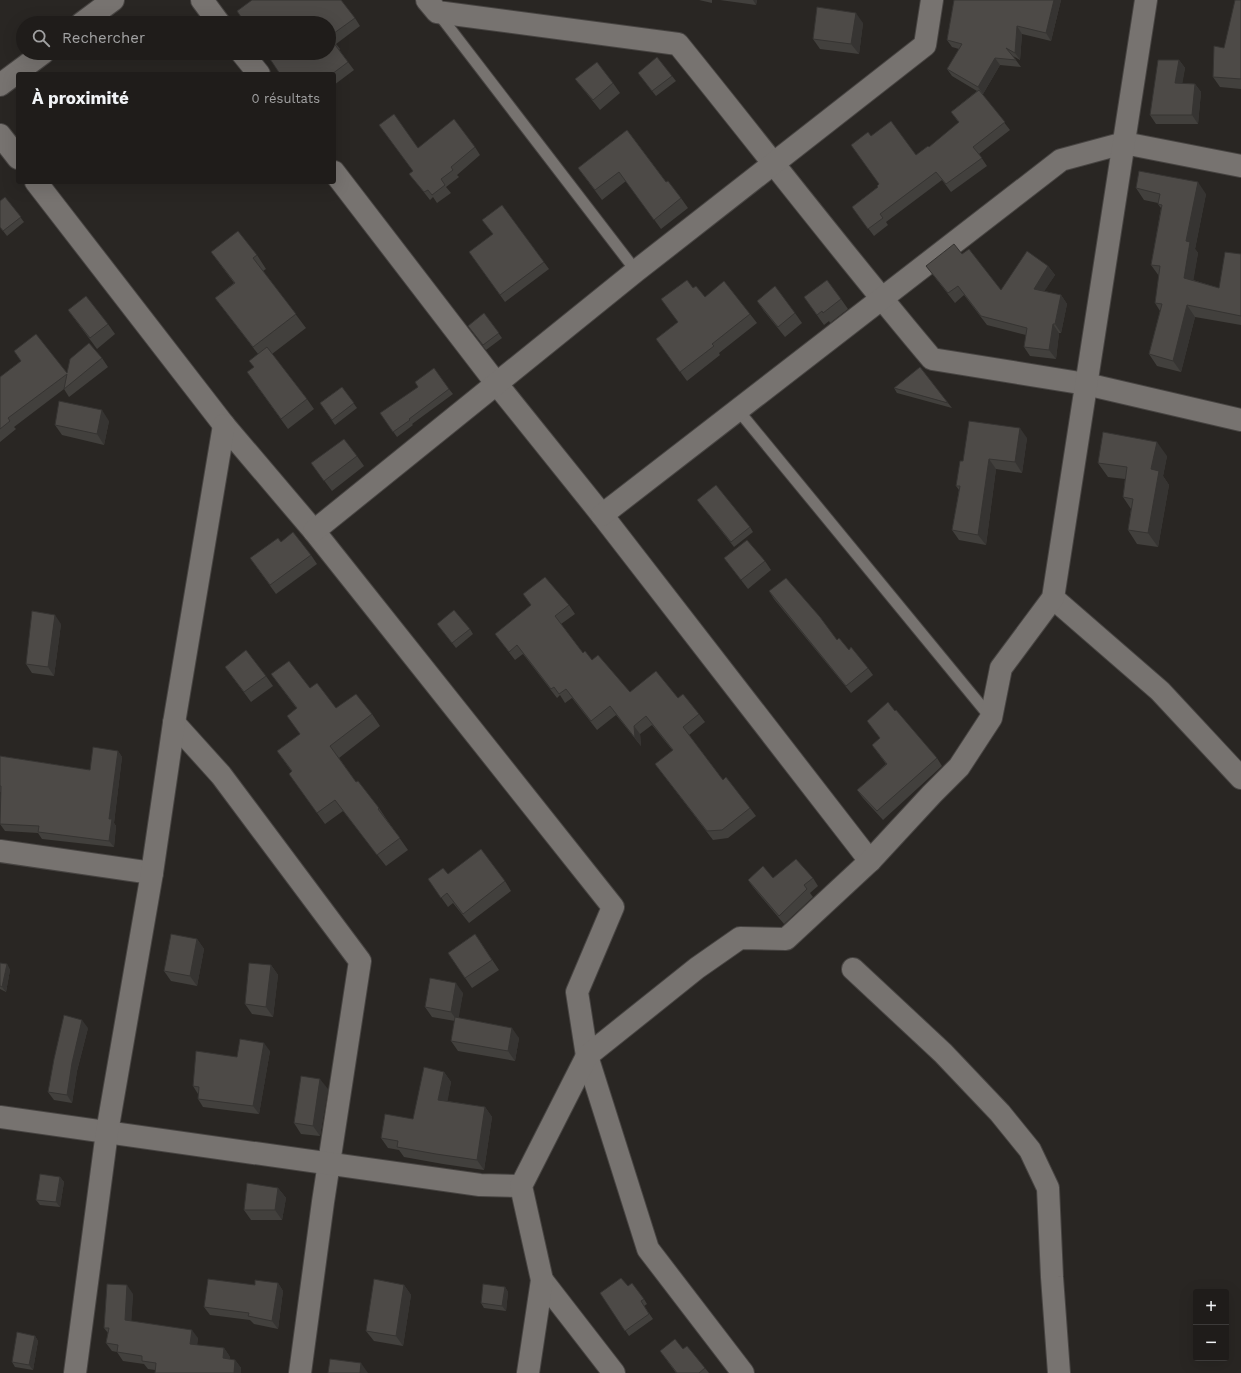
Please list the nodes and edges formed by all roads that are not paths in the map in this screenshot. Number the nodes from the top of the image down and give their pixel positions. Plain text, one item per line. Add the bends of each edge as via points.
1 (113, 0) edge
2 (202, 0) edge
3 (932, 0) edge
4 (1146, 0) edge
5 (432, 6) edge
6 (91, 16) edge
7 (214, 16) edge
8 (33, 60) edge
9 (248, 60) edge
10 (17, 72) edge
11 (257, 72) edge
12 (16, 73) edge
13 (0, 85) edge
14 (0, 135) edge
15 (1124, 143) junction
16 (16, 155) edge
17 (774, 163) junction
18 (1241, 166) edge
19 (336, 175) edge
20 (38, 184) edge
21 (636, 271) junction
22 (882, 299) junction
23 (496, 382) junction
24 (1086, 384) junction
25 (738, 410) junction
26 (1241, 420) edge
27 (224, 425) junction
28 (602, 515) junction
29 (314, 531) junction
30 (1053, 598) junction
31 (991, 718) junction
32 (174, 723) junction
33 (1241, 778) edge
34 (0, 851) edge
35 (870, 861) junction
36 (152, 873) junction
37 (853, 968) dead end
38 (587, 1056) junction
39 (0, 1117) edge
40 (107, 1132) junction
41 (329, 1163) junction
42 (521, 1186) junction
43 (542, 1280) junction
44 (75, 1373) edge
45 (300, 1373) edge
46 (528, 1373) edge
47 (614, 1373) edge
48 (743, 1373) edge
49 (1059, 1373) edge

1 - 6 street
2 - 7 street
3 - 17 street via 925,45
4 - 15 street
5 - 17 street via 678,44
5 - 21 lane
8 - 10 street
9 - 11 street
12 - 13 street
14 - 16 street
15 - 18 street
15 - 22 street via 1061,160
15 - 24 street
17 - 21 street
17 - 22 street
19 - 23 street
20 - 27 street
21 - 23 street
22 - 24 street via 932,359
22 - 25 street
23 - 28 street
23 - 29 street
24 - 26 street
24 - 30 street
25 - 28 street
25 - 31 lane
27 - 29 street
27 - 32 street
28 - 35 street
29 - 38 street via 613,907 577,992
30 - 31 street via 1001,668
30 - 33 street via 1160,691
31 - 35 street via 959,767
32 - 36 street
32 - 41 street via 221,775 360,961
34 - 36 street
35 - 38 street via 786,939 740,938 697,968
36 - 40 street
37 - 49 street via 943,1053 1000,1113 1030,1150 1048,1188
38 - 42 street
38 - 48 street via 648,1249
39 - 40 street
40 - 41 street
40 - 44 street
41 - 42 street via 480,1185
41 - 45 street
42 - 43 street
43 - 46 street
43 - 47 street

